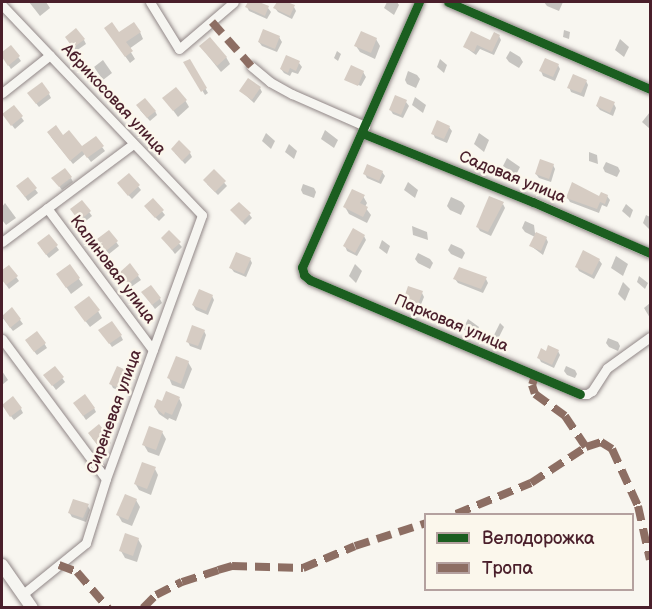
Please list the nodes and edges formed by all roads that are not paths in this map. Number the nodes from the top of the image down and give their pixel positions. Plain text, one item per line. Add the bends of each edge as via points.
1 (150, 2) edge
2 (234, 2) edge
3 (419, 2) edge
4 (448, 2) edge
5 (2, 5) edge
6 (50, 55) junction
7 (251, 66) dead end
8 (651, 89) edge
9 (2, 93) edge
10 (363, 130) junction
11 (133, 144) junction
12 (46, 208) junction
13 (202, 215) joint
14 (2, 242) edge
15 (651, 253) edge
16 (651, 337) edge
17 (2, 339) edge
18 (153, 350) junction
19 (106, 479) junction
20 (2, 565) edge
21 (23, 594) junction
22 (32, 608) edge

1 - 2 street via 179,49
3 - 10 street
4 - 8 street
5 - 6 street, Абрикосовая улица
6 - 9 street
6 - 11 street, Абрикосовая улица
7 - 10 street, Садовая улица via 270,82
10 - 15 street, Садовая улица
10 - 16 street, Парковая улица via 302,267 310,280 580,394 587,394 607,368
11 - 12 street
11 - 13 street, Абрикосовая улица
12 - 14 street
12 - 18 street, Калиновая улица
13 - 18 street, Сиреневая улица
17 - 19 street
18 - 19 street, Сиреневая улица
19 - 21 street, Сиреневая улица via 86,543
20 - 21 main road
21 - 22 main road

